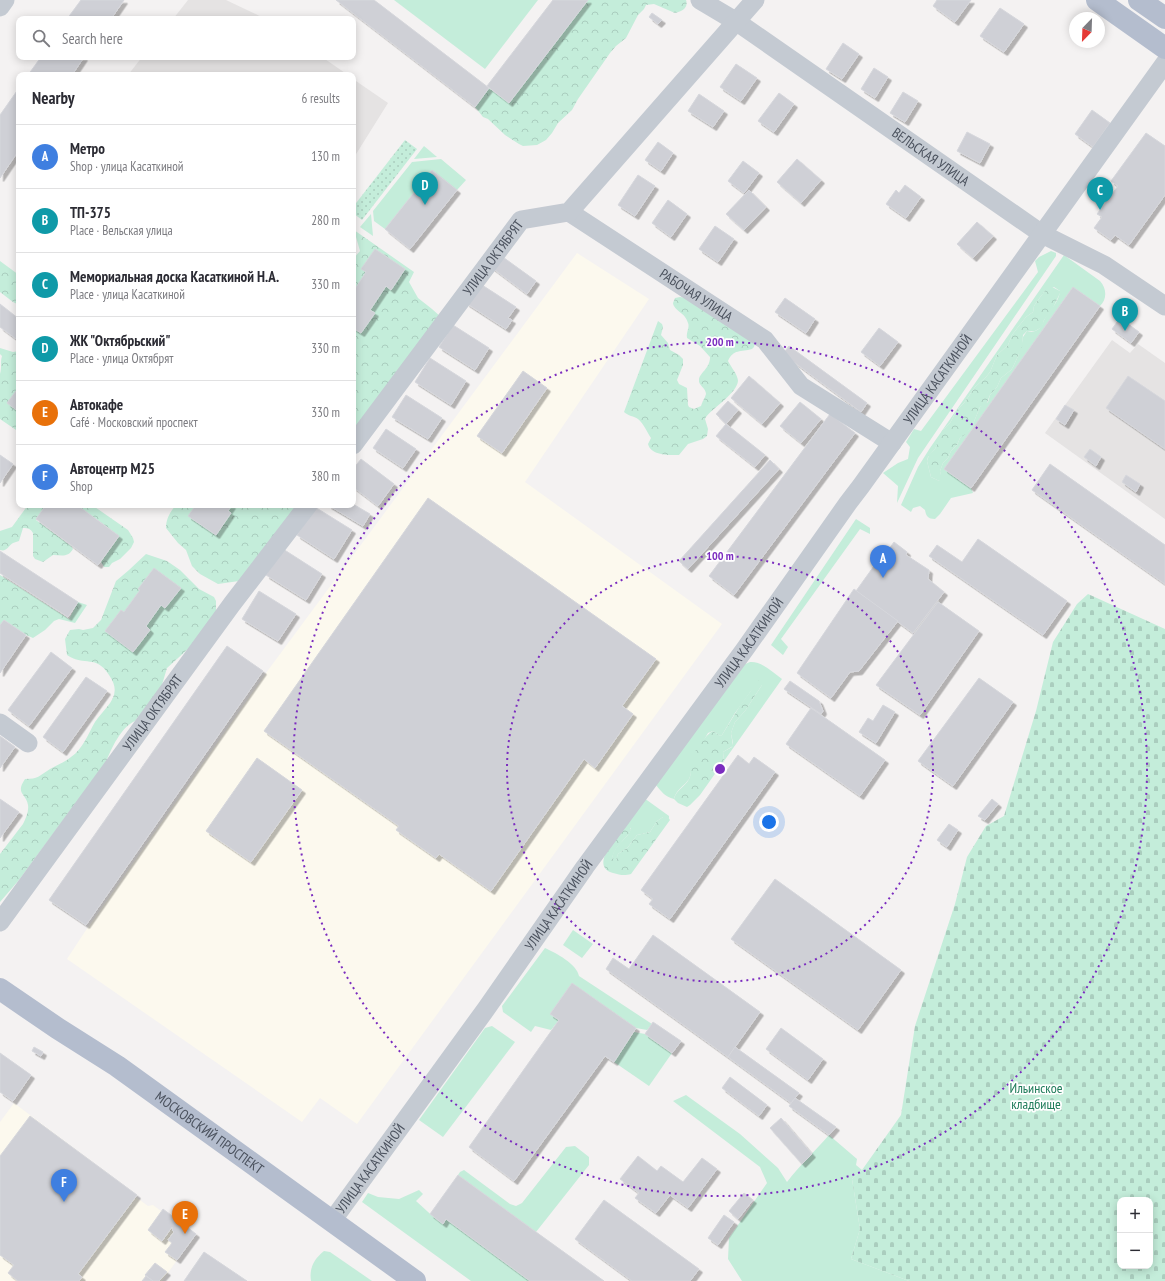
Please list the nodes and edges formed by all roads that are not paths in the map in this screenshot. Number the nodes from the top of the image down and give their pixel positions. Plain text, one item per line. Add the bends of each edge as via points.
1 (5, 0) edge
2 (700, 0) edge
3 (756, 0) edge
4 (1097, 0) edge
5 (1139, 0) edge
6 (0, 7) edge
7 (1165, 18) edge
8 (737, 22) junction
9 (1165, 48) edge
10 (1165, 63) edge
11 (569, 212) junction
12 (1042, 234) junction
13 (1165, 306) edge
14 (356, 441) edge
15 (892, 443) junction
16 (306, 508) edge
17 (0, 723) edge
18 (28, 742) dead end
19 (0, 922) edge
20 (0, 989) edge
21 (332, 1221) junction
22 (415, 1281) edge

1 - 6 street
2 - 8 street, ВЕЛЬСКАЯ УЛИЦА
3 - 8 street
4 - 9 main road
5 - 7 main road
8 - 11 street
8 - 12 street, ВЕЛЬСКАЯ УЛИЦА
10 - 12 street, УЛИЦА КАСАТКИНОЙ
11 - 14 street, УЛИЦА ОКТЯБРЯТ via 521,220
11 - 15 street, РАБОЧАЯ УЛИЦА via 765,340 800,386
12 - 13 street, ВЕЛЬСКАЯ УЛИЦА via 1104,266
12 - 15 street, УЛИЦА КАСАТКИНОЙ
15 - 21 street, УЛИЦА КАСАТКИНОЙ
16 - 19 street, УЛИЦА ОКТЯБРЯТ via 232,604
17 - 18 street
20 - 21 main road, МОСКОВСКИЙ ПРОСПЕКТ via 117,1066
21 - 22 main road, МОСКОВСКИЙ ПРОСПЕКТ

